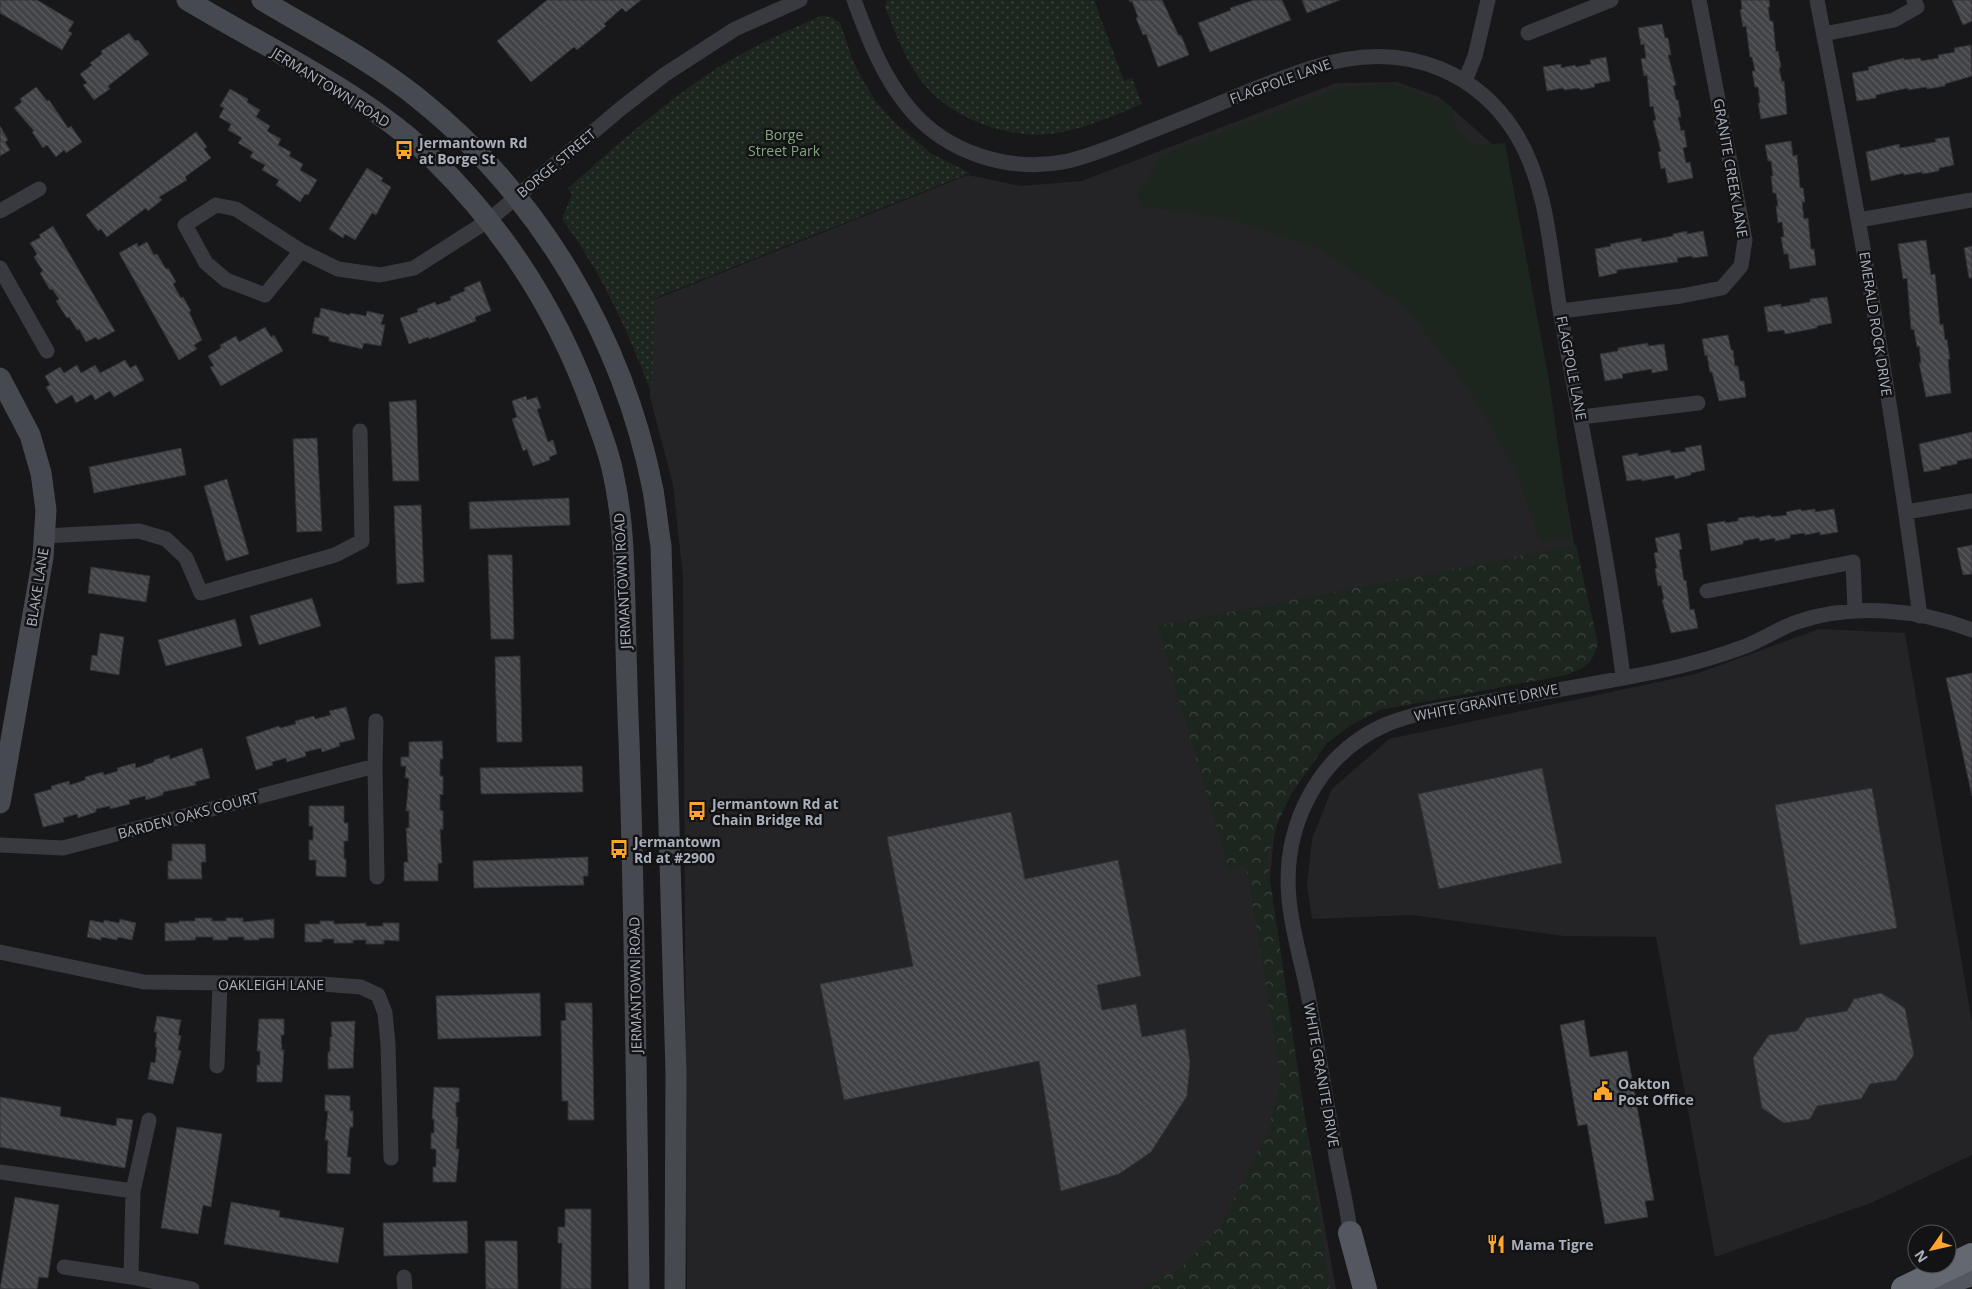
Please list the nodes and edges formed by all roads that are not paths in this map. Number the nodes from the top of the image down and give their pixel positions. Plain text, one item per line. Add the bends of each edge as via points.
1 (187, 0) edge
2 (262, 0) edge
3 (800, 0) edge
4 (854, 0) edge
5 (1488, 0) edge
6 (1610, 0) edge
7 (1699, 0) edge
8 (1817, 0) edge
9 (1914, 0) edge
10 (1528, 32) dead end
11 (1824, 34) junction
12 (1465, 81) junction
13 (39, 189) dead end
14 (517, 196) junction
15 (1972, 200) edge
16 (0, 211) edge
17 (489, 220) junction
18 (1859, 220) junction
19 (301, 251) junction
20 (0, 268) edge
21 (1561, 311) junction
22 (47, 351) dead end
23 (0, 378) edge
24 (1698, 403) dead end
25 (1581, 417) junction
26 (360, 431) dead end
27 (1972, 501) edge
28 (1906, 512) junction
29 (45, 536) junction
30 (1707, 591) dead end
31 (1855, 611) junction
32 (1920, 616) junction
33 (1972, 630) edge
34 (1623, 677) junction
35 (376, 721) dead end
36 (375, 766) junction
37 (0, 803) edge
38 (0, 846) edge
39 (377, 876) dead end
40 (0, 952) edge
41 (220, 984) junction
42 (217, 1066) dead end
43 (149, 1120) dead end
44 (391, 1158) dead end
45 (0, 1172) edge
46 (133, 1191) junction
47 (1350, 1233) junction
48 (1972, 1256) edge
49 (64, 1267) dead end
50 (1972, 1274) edge
51 (132, 1277) junction
52 (192, 1289) edge
53 (639, 1289) edge
54 (676, 1289) edge
55 (1351, 1289) edge
56 (1364, 1289) edge
57 (1904, 1289) edge
58 (1927, 1289) edge

1 - 17 main road, JERMANTOWN ROAD via 370,109 434,160
2 - 14 main road via 418,98 456,130
3 - 14 street, BORGE STREET via 735,29 671,70
4 - 12 street, FLAGPOLE LANE via 873,48 896,91 911,110 930,129 953,144 979,156 1006,163 1046,164 1086,156 1290,74 1348,58 1379,55 1408,58
5 - 12 street via 1475,56
6 - 10 street
7 - 21 street, GRANITE CREEK LANE via 1746,240 1741,266 1722,288
8 - 11 street, EMERALD ROCK DRIVE
9 - 11 street via 1917,6 1894,20
11 - 18 street, EMERALD ROCK DRIVE
12 - 21 street, FLAGPOLE LANE via 1498,109 1526,152 1545,213
13 - 16 street
14 - 17 street, BORGE STREET
14 - 54 main road via 570,275 609,348 639,436 653,490 661,546 664,615 676,1073
15 - 18 street
17 - 19 street, BORGE STREET via 414,268 380,275 338,269
17 - 53 main road, JERMANTOWN ROAD via 538,291 577,366 613,472 619,513 623,547 632,834
18 - 28 street, EMERALD ROCK DRIVE
19 - 19 street, BORGE STREET via 265,294 226,280 206,263 185,225 216,205 236,209
20 - 22 street
21 - 25 street, FLAGPOLE LANE
23 - 29 main road, BLAKE LANE via 36,452 45,494
24 - 25 street
25 - 34 street, FLAGPOLE LANE
26 - 29 street via 362,541 335,555 201,593 186,558 166,539 139,531
27 - 28 street
28 - 32 street, EMERALD ROCK DRIVE
29 - 37 main road, BLAKE LANE
30 - 31 street via 1853,562
31 - 32 street, WHITE GRANITE DRIVE
31 - 34 street, WHITE GRANITE DRIVE via 1795,623 1706,660
32 - 33 street, WHITE GRANITE DRIVE
34 - 47 street, WHITE GRANITE DRIVE via 1427,712 1388,724 1359,740 1339,757 1304,804 1289,853 1289,901
35 - 36 street
36 - 38 street, BARDEN OAKS COURT via 63,848
36 - 39 street
40 - 41 street, OAKLEIGH LANE via 144,982
41 - 42 street
41 - 44 street, OAKLEIGH LANE via 351,986 378,995 385,1012 388,1044
43 - 46 street
45 - 46 street
46 - 51 street
47 - 55 street, WHITE GRANITE DRIVE
47 - 56 main road
48 - 57 highway
49 - 51 street
50 - 58 main road
51 - 52 street

